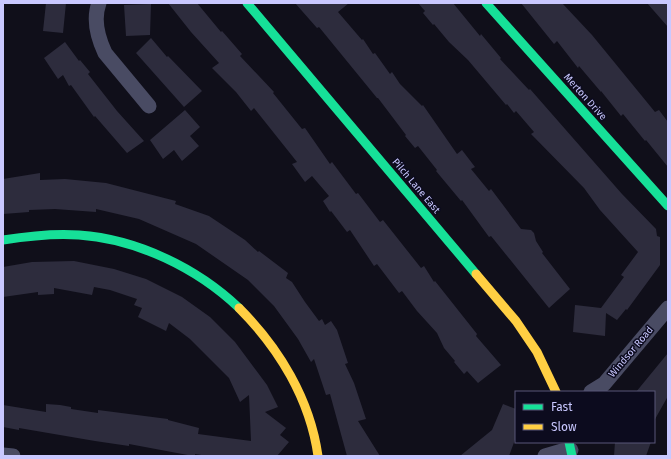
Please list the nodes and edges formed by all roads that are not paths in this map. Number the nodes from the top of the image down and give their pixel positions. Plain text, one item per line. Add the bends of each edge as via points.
1 (99, 3) edge
2 (247, 3) edge
3 (486, 3) edge
4 (149, 106) dead end
5 (668, 206) edge
6 (3, 240) edge
7 (668, 308) edge
8 (556, 391) edge
9 (593, 391) edge
10 (571, 449) edge
11 (3, 455) edge
12 (13, 456) edge
13 (318, 456) edge
14 (545, 456) edge

1 - 4 street via 96,15 101,46
2 - 8 street, Pilch Lane East via 516,321 537,352
3 - 5 street, Merton Drive
6 - 13 street via 61,234 104,238 146,250 201,277 251,320 286,366 304,404 314,433
7 - 9 street, Windsor Road via 604,384
10 - 14 street
11 - 12 street

